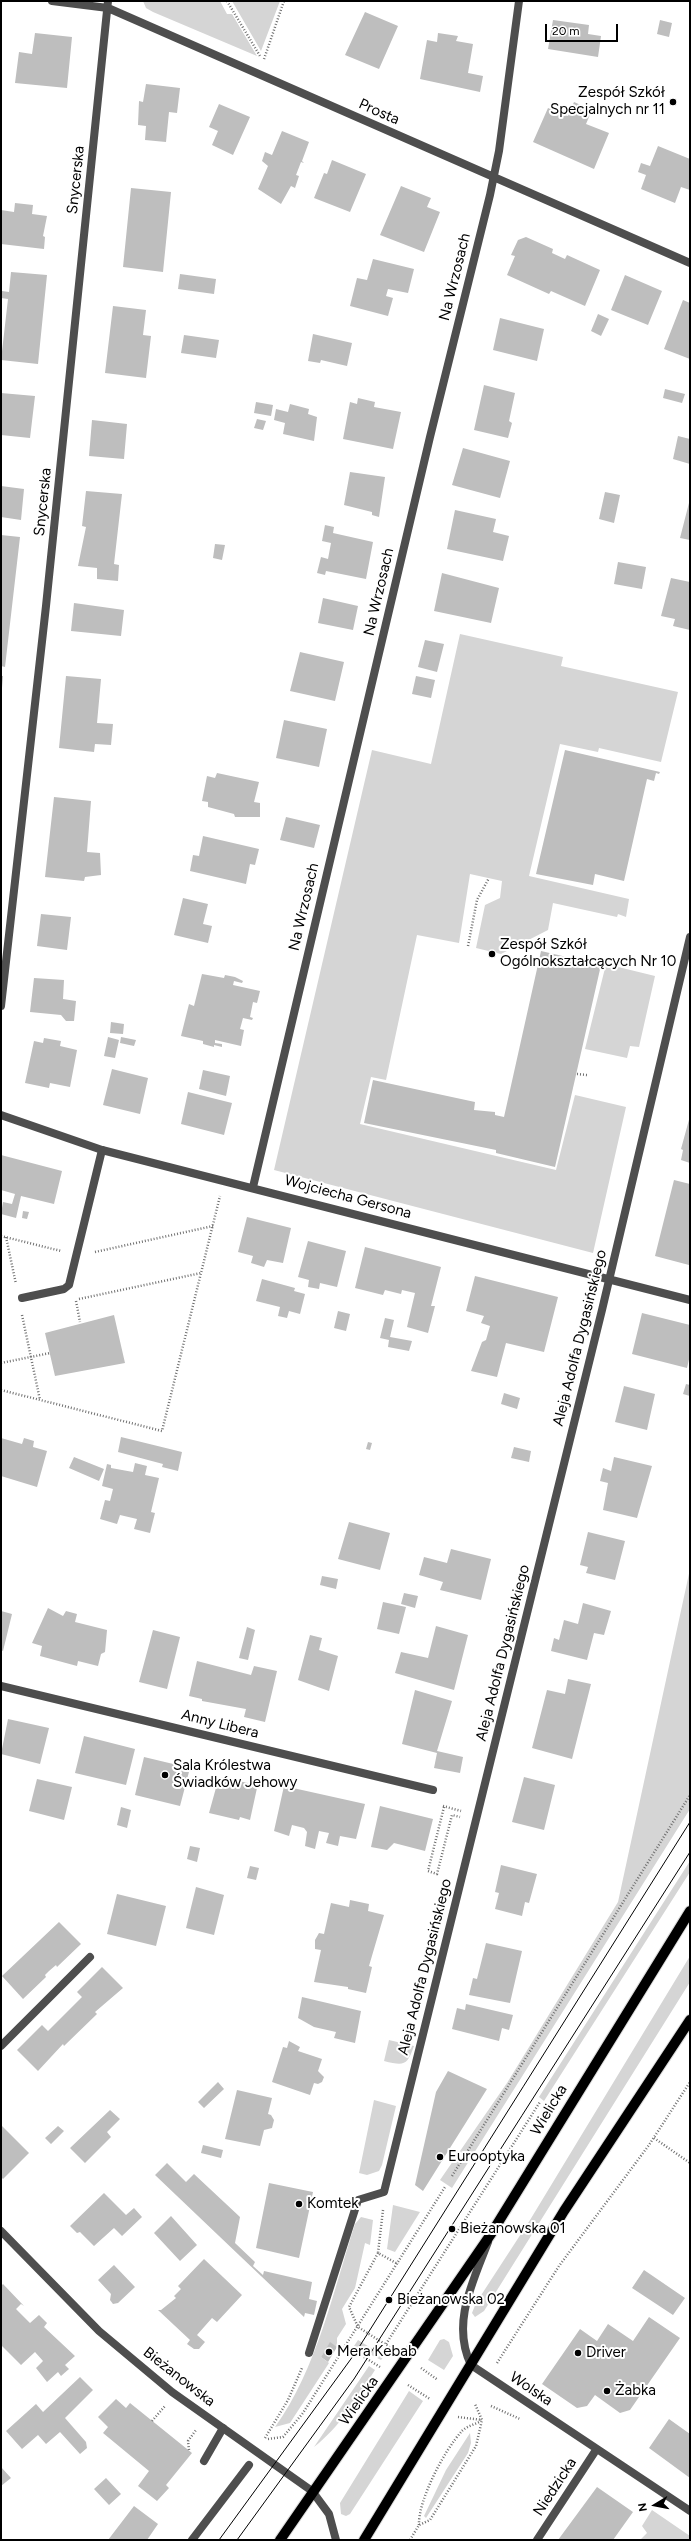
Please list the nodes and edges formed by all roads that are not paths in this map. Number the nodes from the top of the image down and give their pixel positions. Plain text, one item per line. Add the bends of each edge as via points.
1 (52, 1) edge
2 (519, 1) edge
3 (108, 4) edge
4 (494, 178) junction
5 (690, 263) edge
6 (690, 937) edge
7 (1, 1006) edge
8 (1, 1115) edge
9 (102, 1150) junction
10 (253, 1187) junction
11 (609, 1280) junction
12 (22, 1298) dead end
13 (690, 1300) edge
14 (1, 1686) edge
15 (433, 1790) dead end
16 (690, 1911) edge
17 (90, 1957) dead end
18 (690, 2020) edge
19 (1, 2046) edge
20 (1, 2231) edge
21 (491, 2234) junction
22 (309, 2353) road end
23 (471, 2365) junction
24 (223, 2428) junction
25 (596, 2450) junction
26 (204, 2461) dead end
27 (249, 2465) dead end
28 (312, 2491) junction
29 (690, 2512) edge
30 (192, 2540) edge
31 (280, 2540) edge
32 (336, 2540) edge
33 (364, 2540) edge
34 (537, 2540) edge

1 - 3 street, Prosta
2 - 4 street, Na Wrzosach
3 - 4 street, Prosta
3 - 7 street, Snycerska via 46,606
4 - 5 street, Prosta
4 - 10 street, Na Wrzosach via 430,437
6 - 11 street, Aleja Adolfa Dygasińskiego
8 - 9 street, Wojciecha Gersona
9 - 10 street, Wojciecha Gersona
9 - 12 street via 72,1280 64,1289
10 - 11 street, Wojciecha Gersona
11 - 13 street, Wojciecha Gersona
11 - 22 street, Aleja Adolfa Dygasińskiego via 384,2192 358,2200
14 - 15 street, Anny Libera
16 - 21 main road, Wielicka
17 - 19 street
18 - 23 main road via 564,2211
20 - 24 street, Bieżanowska via 99,2331 172,2392
21 - 23 street via 462,2318 462,2337
21 - 28 main road, Wielicka via 362,2423
23 - 25 street, Wolska
23 - 33 main road
24 - 26 street
24 - 28 street, Bieżanowska
25 - 29 street, Wolska
25 - 34 street, Niedzicka
27 - 30 street
28 - 31 main road, Wielicka
28 - 32 street, Bieżanowska via 329,2514

